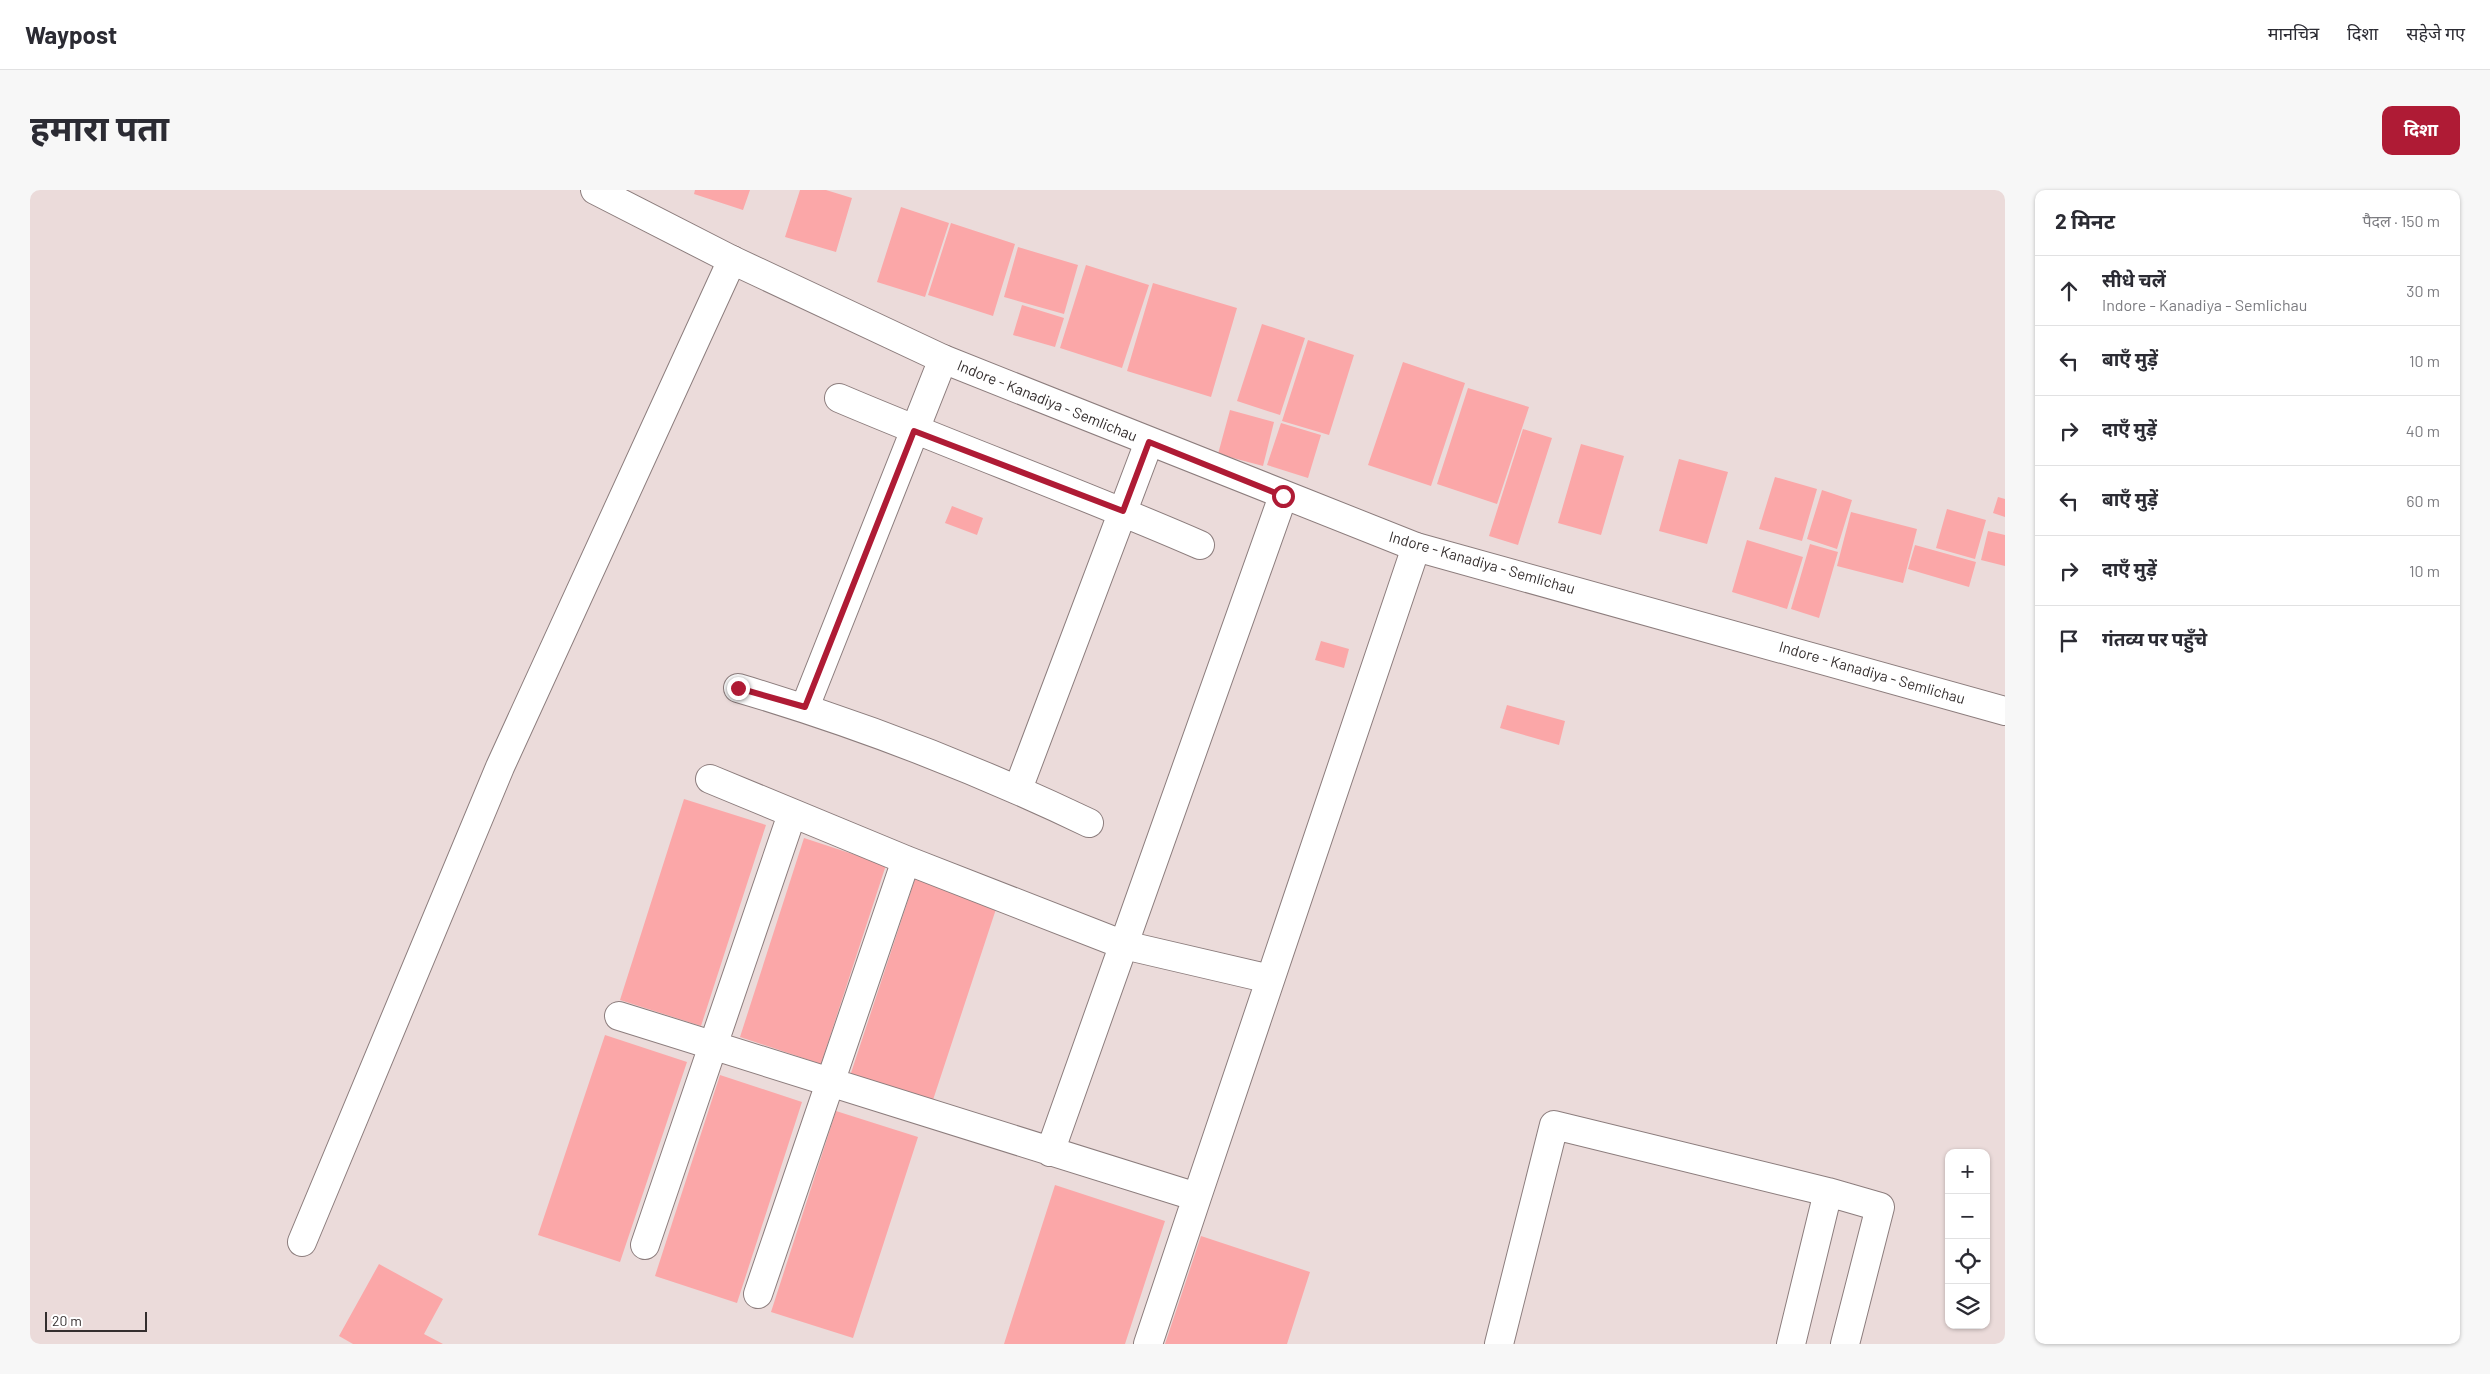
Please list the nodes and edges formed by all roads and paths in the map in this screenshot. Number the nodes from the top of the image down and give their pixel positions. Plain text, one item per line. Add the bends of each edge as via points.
1 (595, 190) edge
2 (732, 260) junction
3 (943, 359) junction
4 (839, 398) dead end
5 (914, 431) junction
6 (1149, 442) junction
7 (1283, 496) junction
8 (1123, 511) junction
9 (1200, 545) dead end
10 (1416, 547) junction
11 (738, 688) dead end
12 (805, 707) junction
13 (2005, 710) edge
14 (710, 779) dead end
15 (1018, 789) junction
16 (792, 814) junction
17 (1088, 823) dead end
18 (906, 860) junction
19 (1124, 945) junction
20 (1270, 979) junction
21 (619, 1016) dead end
22 (712, 1045) junction
23 (829, 1082) junction
24 (1050, 1152) junction
25 (1828, 1192) junction
26 (1197, 1197) junction
27 (302, 1242) dead end
28 (645, 1245) dead end
29 (758, 1294) dead end
30 (1148, 1344) edge
31 (1499, 1344) edge
32 (1791, 1344) edge
33 (1845, 1344) edge

1 - 2 street, Indore - Kanadiya - Semlichau
2 - 3 street, Indore - Kanadiya - Semlichau
2 - 27 street via 500,767
3 - 5 street
3 - 6 street, Indore - Kanadiya - Semlichau
4 - 5 street
5 - 8 street
5 - 12 street
6 - 7 street, Indore - Kanadiya - Semlichau
6 - 8 street
7 - 10 street, Indore - Kanadiya - Semlichau
7 - 19 street
8 - 9 street
8 - 15 street
10 - 13 street, Indore - Kanadiya - Semlichau
10 - 20 street
11 - 12 street
12 - 15 street
14 - 16 street
15 - 17 street
16 - 18 street
16 - 22 street
18 - 19 street
18 - 23 street
19 - 20 street
19 - 24 street
20 - 26 street
21 - 22 street
22 - 23 street
22 - 28 street
23 - 24 street
23 - 29 street
24 - 26 street
25 - 31 street via 1554,1125
25 - 32 street
25 - 33 street via 1880,1208
26 - 30 street

